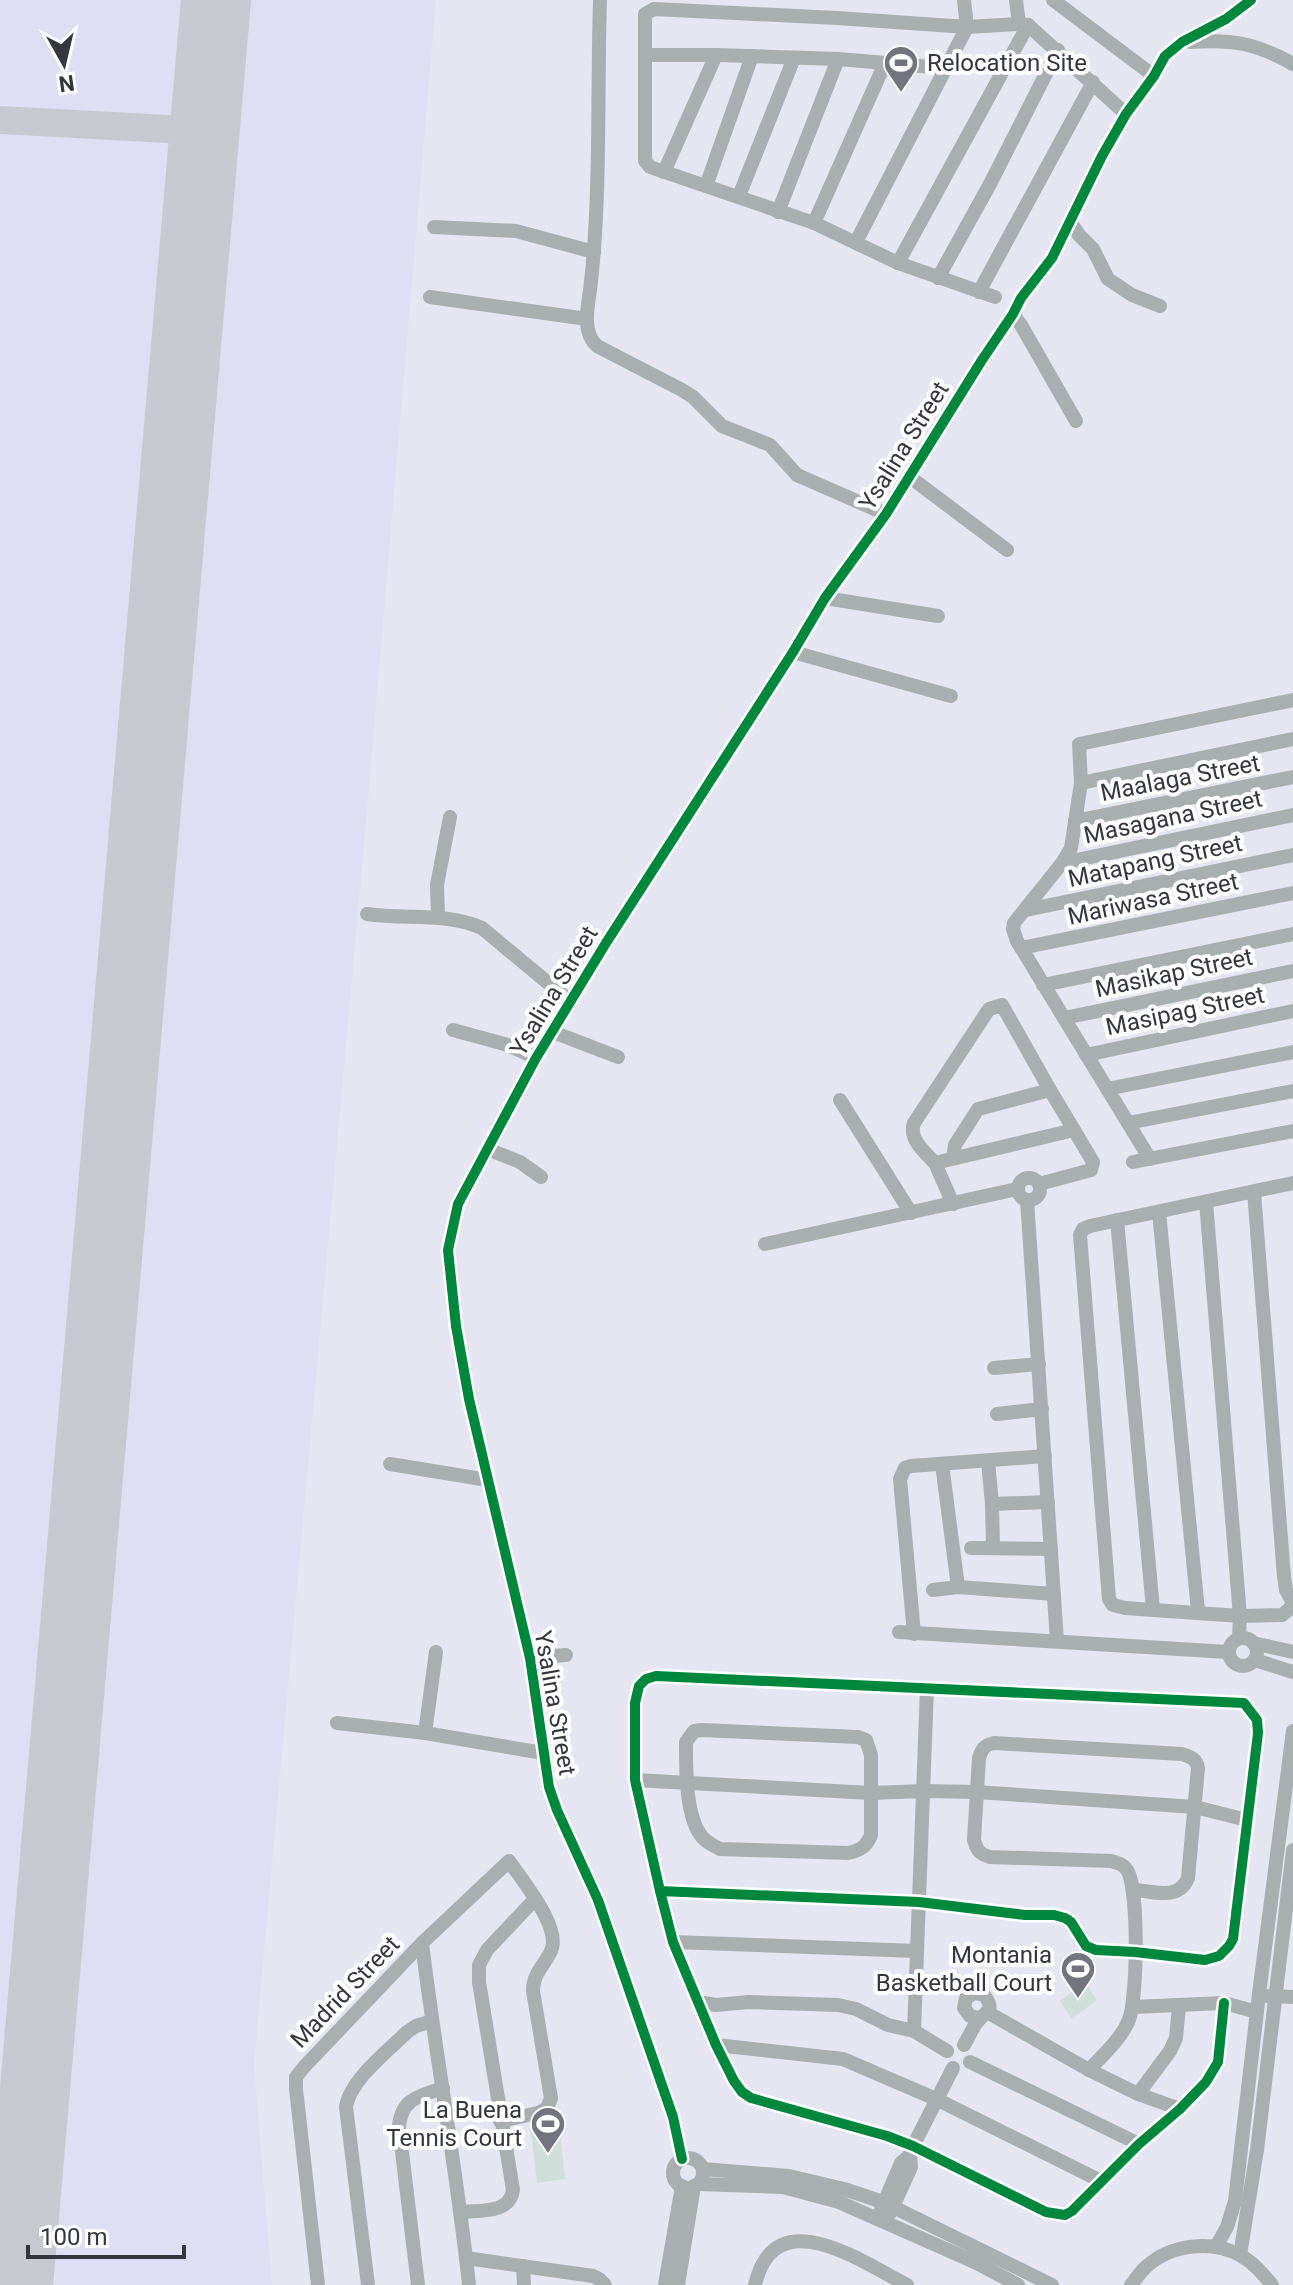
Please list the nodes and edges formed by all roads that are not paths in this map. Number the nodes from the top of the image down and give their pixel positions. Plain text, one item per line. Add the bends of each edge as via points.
1 (600, 0) edge
2 (964, 0) edge
3 (1016, 0) edge
4 (1053, 0) edge
5 (1251, 0) edge
6 (1024, 25) junction
7 (967, 27) junction
8 (1182, 42) junction
9 (1058, 50) junction
10 (646, 55) junction
11 (716, 55) junction
12 (752, 56) junction
13 (794, 58) junction
14 (838, 59) junction
15 (885, 63) junction
16 (1293, 64) edge
17 (945, 68) junction
18 (1154, 76) junction
19 (1093, 82) junction
20 (1126, 114) junction
21 (664, 172) junction
22 (706, 186) junction
23 (739, 196) junction
24 (778, 212) junction
25 (814, 223) junction
26 (1071, 223) junction
27 (434, 227) dead end
28 (856, 242) junction
29 (594, 252) junction
30 (898, 263) junction
31 (938, 278) junction
32 (979, 292) junction
33 (430, 297) dead end
34 (995, 297) dead end
35 (1160, 306) dead end
36 (1013, 314) junction
37 (587, 319) junction
38 (1076, 421) dead end
39 (910, 477) junction
40 (886, 514) junction
41 (1007, 550) dead end
42 (825, 598) junction
43 (938, 616) dead end
44 (793, 652) junction
45 (951, 696) dead end
46 (1293, 700) edge
47 (1293, 739) edge
48 (1293, 777) edge
49 (1081, 783) junction
50 (1293, 815) edge
51 (450, 817) dead end
52 (1075, 821) junction
53 (1293, 855) edge
54 (1062, 863) junction
55 (1293, 893) edge
56 (1026, 910) junction
57 (367, 914) dead end
58 (438, 917) junction
59 (1293, 934) edge
60 (1021, 948) junction
61 (1293, 971) edge
62 (1043, 985) junction
63 (571, 1002) junction
64 (1293, 1011) edge
65 (1064, 1018) junction
66 (453, 1030) dead end
67 (553, 1032) junction
68 (1293, 1052) edge
69 (1086, 1055) junction
70 (618, 1057) dead end
71 (536, 1058) junction
72 (1107, 1089) junction
73 (1050, 1090) junction
74 (1293, 1091) edge
75 (840, 1100) dead end
76 (1128, 1123) junction
77 (1074, 1130) junction
78 (1293, 1131) edge
79 (487, 1149) junction
80 (953, 1158) junction
81 (1150, 1159) junction
82 (1133, 1162) dead end
83 (935, 1163) junction
84 (541, 1177) dead end
85 (1293, 1183) edge
86 (1254, 1192) junction
87 (1022, 1195) junction
88 (1206, 1202) junction
89 (953, 1204) junction
90 (1159, 1212) junction
91 (911, 1213) junction
92 (1117, 1220) junction
93 (765, 1244) dead end
94 (1039, 1364) junction
95 (994, 1368) dead end
96 (1042, 1409) junction
97 (997, 1414) dead end
98 (1045, 1456) junction
99 (988, 1461) junction
100 (390, 1464) dead end
101 (942, 1464) junction
102 (488, 1480) junction
103 (1048, 1502) junction
104 (992, 1504) junction
105 (993, 1547) junction
106 (971, 1548) dead end
107 (1051, 1549) junction
108 (958, 1587) junction
109 (933, 1590) dead end
110 (1054, 1594) junction
111 (1293, 1604) edge
112 (1153, 1609) junction
113 (1198, 1611) junction
114 (1240, 1616) junction
115 (1246, 1640) junction
116 (1057, 1641) junction
117 (436, 1652) dead end
118 (1228, 1652) junction
119 (1293, 1652) edge
120 (566, 1655) dead end
121 (530, 1658) junction
122 (1255, 1660) junction
123 (1293, 1672) edge
124 (927, 1688) junction
125 (337, 1723) dead end
126 (1293, 1731) edge
127 (425, 1733) junction
128 (543, 1753) junction
129 (635, 1780) junction
130 (687, 1784) junction
131 (924, 1791) junction
132 (977, 1792) junction
133 (871, 1793) junction
134 (1195, 1807) junction
135 (1247, 1820) junction
136 (1293, 1850) edge
137 (1134, 1890) junction
138 (660, 1891) junction
139 (535, 1899) junction
140 (919, 1902) junction
141 (673, 1942) junction
142 (422, 1943) junction
143 (917, 1951) junction
144 (1135, 1952) junction
145 (1261, 1976) junction
146 (1286, 1982) edge
147 (1259, 1994) junction
148 (1276, 1997) junction
149 (1293, 1997) edge
150 (698, 2002) junction
151 (1224, 2003) junction
152 (1179, 2006) junction
153 (1133, 2007) junction
154 (1257, 2012) junction
155 (432, 2021) junction
156 (914, 2031) junction
157 (716, 2045) junction
158 (964, 2045) junction
159 (947, 2051) junction
160 (970, 2062) junction
161 (953, 2068) junction
162 (1089, 2070) junction
163 (443, 2088) junction
164 (1138, 2094) junction
165 (936, 2099) junction
166 (1180, 2109) junction
167 (500, 2121) junction
168 (1139, 2144) junction
169 (912, 2150) junction
170 (682, 2159) junction
171 (703, 2169) junction
172 (1101, 2181) junction
173 (691, 2186) junction
174 (888, 2204) junction
175 (461, 2212) junction
176 (882, 2220) junction
177 (1216, 2247) junction
178 (1240, 2255) junction
179 (466, 2258) junction
180 (523, 2266) junction
181 (318, 2285) edge
182 (368, 2285) edge
183 (418, 2285) edge
184 (469, 2285) edge
185 (524, 2285) edge
186 (605, 2285) edge
187 (665, 2285) edge
188 (678, 2285) edge
189 (755, 2285) edge
190 (907, 2285) edge
191 (1018, 2285) edge
192 (1052, 2285) edge
193 (1131, 2285) edge
194 (1272, 2285) edge

1 - 29 street
2 - 7 street
3 - 6 street
4 - 18 street
5 - 8 street, Ysalina Street
6 - 7 street
6 - 9 street
6 - 30 street
7 - 10 street via 654,9 645,14
7 - 17 street
8 - 16 street via 1231,40
8 - 18 street, Ysalina Street via 1165,56
9 - 19 street
9 - 31 street
10 - 11 street
10 - 21 street via 645,161
11 - 12 street
11 - 21 street
12 - 13 street
12 - 22 street
13 - 14 street
13 - 23 street
14 - 15 street
14 - 24 street
15 - 17 street
15 - 25 street
17 - 28 street
18 - 20 street, Ysalina Street
19 - 20 street
19 - 32 street
20 - 26 street, Ysalina Street
21 - 22 street
22 - 23 street
23 - 24 street
24 - 25 street
25 - 28 street
26 - 35 street via 1093,249 1108,279
26 - 36 street, Ysalina Street
27 - 29 street via 516,231
28 - 30 street
29 - 37 street
30 - 31 street
31 - 32 street
32 - 34 street
33 - 37 street
36 - 38 street
36 - 39 street, Ysalina Street
37 - 40 street via 587,332 597,346 693,397 722,426 770,445 797,475
39 - 40 street, Ysalina Street
39 - 41 street
40 - 42 street, Ysalina Street
42 - 43 street
42 - 44 street, Ysalina Street
44 - 45 street
44 - 63 street, Ysalina Street
46 - 49 street via 1079,744
47 - 49 street
48 - 52 street, Maalaga Street
49 - 52 street
50 - 54 street, Masagana Street
51 - 58 street via 437,885
52 - 54 street via 1071,848
53 - 56 street, Matapang Street
54 - 56 street
55 - 60 street, Mariwasa Street
56 - 60 street via 1013,929
57 - 58 street
58 - 63 street via 482,928
59 - 62 street
60 - 62 street
61 - 65 street, Masikap Street
62 - 65 street
63 - 67 street, Ysalina Street
64 - 69 street, Masipag Street
65 - 69 street
66 - 71 street
67 - 70 street
67 - 71 street, Ysalina Street
68 - 72 street
69 - 72 street
71 - 79 street, Ysalina Street
72 - 76 street
73 - 77 street
73 - 80 street via 978,1109 955,1145
73 - 83 street via 1002,1005 989,1009 914,1123 915,1140
74 - 76 street
75 - 91 street
76 - 81 street
77 - 80 street
77 - 87 street via 1093,1162 1091,1170 1039,1184 1038,1195
78 - 81 street
79 - 84 street
79 - 102 street, Ysalina Street via 458,1204 448,1250 456,1326
80 - 83 street
81 - 82 street
83 - 89 street
85 - 86 street
86 - 88 street
86 - 111 street via 1284,1577
87 - 89 street
87 - 94 street
88 - 90 street
88 - 114 street
89 - 91 street
90 - 92 street
90 - 113 street
91 - 93 street
92 - 112 street
92 - 112 street via 1090,1226 1080,1235 1107,1589 1113,1605
94 - 95 street
94 - 96 street
96 - 97 street
96 - 98 street
98 - 99 street
98 - 103 street
99 - 101 street
99 - 104 street
100 - 102 street
101 - 108 street
101 - 116 street via 905,1468 900,1479 906,1633
102 - 121 street, Ysalina Street
103 - 104 street
103 - 107 street
104 - 105 street
105 - 106 street
105 - 107 street
107 - 110 street
108 - 109 street
108 - 110 street
110 - 116 street
111 - 114 street via 1282,1615
112 - 113 street
113 - 114 street
114 - 115 street
115 - 118 street via 1231,1643
115 - 119 street
115 - 122 street via 1257,1651
116 - 118 street
117 - 127 street
118 - 122 street via 1239,1666
120 - 121 street
121 - 128 street, Ysalina Street
122 - 123 street
124 - 129 street via 646,1679 635,1703
124 - 131 street
124 - 135 street via 1244,1703 1257,1720 1258,1733
125 - 127 street
126 - 145 street
127 - 128 street
128 - 170 street, Ysalina Street via 552,1800 598,1900 673,2117
129 - 130 street
129 - 138 street
130 - 133 street
130 - 133 street via 700,1835 720,1849 861,1850 871,1835
130 - 133 street via 686,1742 694,1731 858,1737 866,1740 871,1755
131 - 132 street
131 - 133 street
131 - 140 street
132 - 134 street
132 - 134 street via 979,1758 986,1744 1182,1754 1196,1762
132 - 137 street via 974,1840 981,1854 1111,1861 1126,1868
134 - 135 street
134 - 137 street via 1188,1878 1182,1890
135 - 144 street via 1229,1946 1205,1960
136 - 146 street
137 - 144 street
138 - 140 street
138 - 141 street
139 - 142 street, Madrid Street via 509,1861
139 - 167 street via 493,1942 479,1965
139 - 167 street via 554,1938 533,1981 551,2104 538,2113
140 - 143 street
140 - 144 street via 1065,1918 1086,1946
141 - 143 street
141 - 150 street
142 - 155 street
142 - 181 street, Madrid Street via 296,2077
143 - 156 street
144 - 153 street
145 - 146 street
145 - 147 street
146 - 148 street
147 - 148 street
147 - 154 street
148 - 149 street
148 - 178 street
150 - 156 street via 838,2005
150 - 157 street
151 - 152 street
151 - 154 street
151 - 166 street via 1218,2062
152 - 153 street
152 - 164 street via 1170,2051
153 - 162 street via 1128,2023
154 - 177 street via 1235,2201
155 - 163 street
155 - 182 street via 407,2032 347,2097
156 - 159 street
157 - 165 street via 843,2059
157 - 169 street via 734,2081 751,2098 887,2136
158 - 159 street via 954,2044
158 - 160 street via 971,2052
158 - 162 street via 984,2015
159 - 161 street
160 - 161 street
160 - 168 street
161 - 165 street
162 - 164 street
163 - 175 street
163 - 183 street via 409,2102 400,2116
164 - 166 street
165 - 169 street
165 - 172 street
166 - 168 street
167 - 175 street via 512,2198 499,2208
168 - 172 street
169 - 172 street via 1055,2214 1072,2211
169 - 174 street via 911,2167
170 - 171 street via 697,2160
170 - 173 street via 673,2170 675,2180
171 - 173 street via 703,2176
171 - 174 street via 789,2176
173 - 176 street via 783,2187
173 - 187 street
173 - 188 street
174 - 176 street
174 - 192 street
175 - 179 street
176 - 191 street
177 - 178 street
177 - 193 street via 1168,2253
178 - 194 street
179 - 180 street
179 - 184 street
180 - 185 street
180 - 186 street via 593,2276
189 - 190 street via 767,2255 800,2240 836,2249

